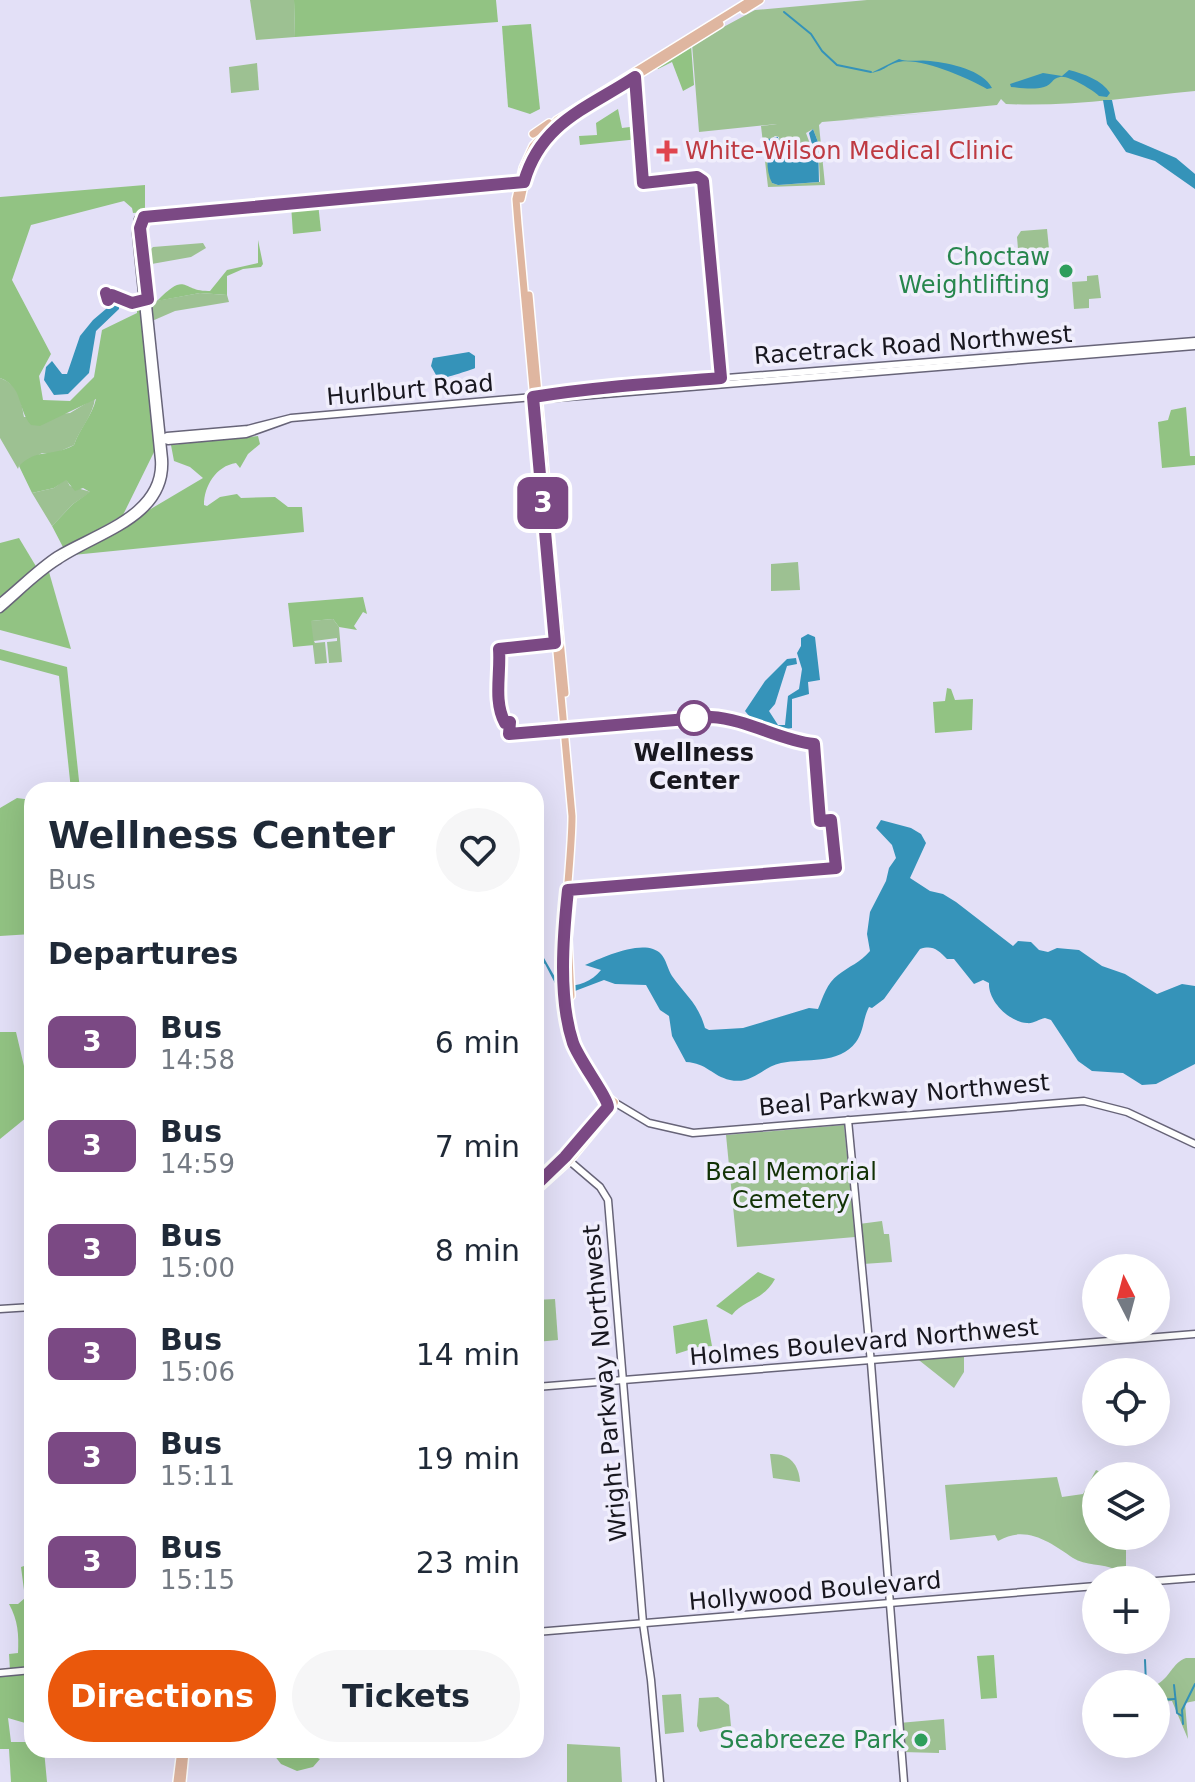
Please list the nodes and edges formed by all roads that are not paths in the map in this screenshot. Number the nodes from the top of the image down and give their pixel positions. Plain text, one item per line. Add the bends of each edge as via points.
1 (751, 0) edge
2 (760, 0) edge
3 (687, 43) junction
4 (595, 99) junction
5 (538, 138) junction
6 (524, 164) junction
7 (521, 182) junction
8 (505, 183) junction
9 (142, 218) junction
10 (1195, 343) edge
11 (540, 397) junction
12 (161, 428) junction
13 (539, 435) junction
14 (172, 438) junction
15 (160, 439) junction
16 (164, 451) junction
17 (0, 602) edge
18 (0, 609) edge
19 (563, 689) junction
20 (568, 988) junction
21 (579, 1058) junction
22 (589, 1069) junction
23 (611, 1104) junction
24 (848, 1120) junction
25 (583, 1137) junction
26 (1195, 1144) edge
27 (581, 1147) junction
28 (567, 1159) junction
29 (544, 1178) edge
30 (544, 1183) edge
31 (24, 1308) edge
32 (0, 1309) edge
33 (1195, 1334) edge
34 (871, 1360) junction
35 (623, 1379) junction
36 (544, 1386) edge
37 (1195, 1578) edge
38 (1170, 1580) edge
39 (1082, 1587) edge
40 (890, 1603) junction
41 (643, 1623) junction
42 (544, 1631) edge
43 (24, 1671) edge
44 (0, 1673) edge
45 (182, 1758) edge
46 (179, 1782) edge
47 (660, 1782) edge
48 (904, 1782) edge

1 - 3 main road
2 - 3 main road
3 - 4 main road
4 - 5 main road
4 - 5 main road
5 - 6 main road, Beal Parkway Northwest
5 - 7 main road, Beal Parkway Northwest
6 - 7 main road, Beal Parkway Northwest
6 - 8 main road
7 - 8 main road
7 - 11 main road, Beal Parkway Northwest
8 - 9 main road
9 - 12 main road
9 - 15 main road via 135,228
10 - 11 main road, Racetrack Road Northwest via 575,390
11 - 13 main road, Beal Parkway Northwest
11 - 13 main road, Beal Parkway Northwest
11 - 14 main road, Hurlburt Road via 291,418
12 - 14 main road
12 - 15 main road
13 - 19 main road, Beal Parkway Northwest
13 - 19 main road, Beal Parkway Northwest
14 - 15 main road, Hurlburt Road
14 - 16 main road
15 - 16 main road
15 - 17 main road via 158,481 143,504 54,557
16 - 18 main road via 162,483 146,508 57,561
19 - 20 main road, Beal Parkway Northwest via 571,783 572,845 563,939
20 - 21 main road, Beal Parkway Northwest via 569,1029
20 - 22 main road, Beal Parkway Northwest via 576,1037
21 - 22 main road
21 - 23 main road, Beal Parkway Northwest
22 - 23 main road, Beal Parkway Northwest
23 - 24 main road, Beal Parkway Northwest via 649,1123 690,1133
23 - 25 main road
23 - 27 main road
24 - 26 main road, Beal Parkway Northwest via 1084,1101 1120,1109
24 - 34 main road
25 - 27 main road
25 - 28 main road
27 - 28 main road
28 - 29 main road
28 - 30 main road
28 - 35 main road, Wright Parkway Northwest via 603,1189 608,1200
31 - 32 main road
33 - 34 main road, Holmes Boulevard Northwest
34 - 35 main road, Holmes Boulevard Northwest
34 - 40 main road
35 - 36 main road, Holmes Boulevard Northwest
35 - 41 main road, Wright Parkway Northwest
37 - 38 main road
39 - 40 main road, Hollywood Boulevard
40 - 41 main road, Hollywood Boulevard
40 - 48 main road
41 - 42 main road, Hollywood Boulevard
41 - 47 main road, Wright Parkway Northwest
43 - 44 main road
45 - 46 main road

